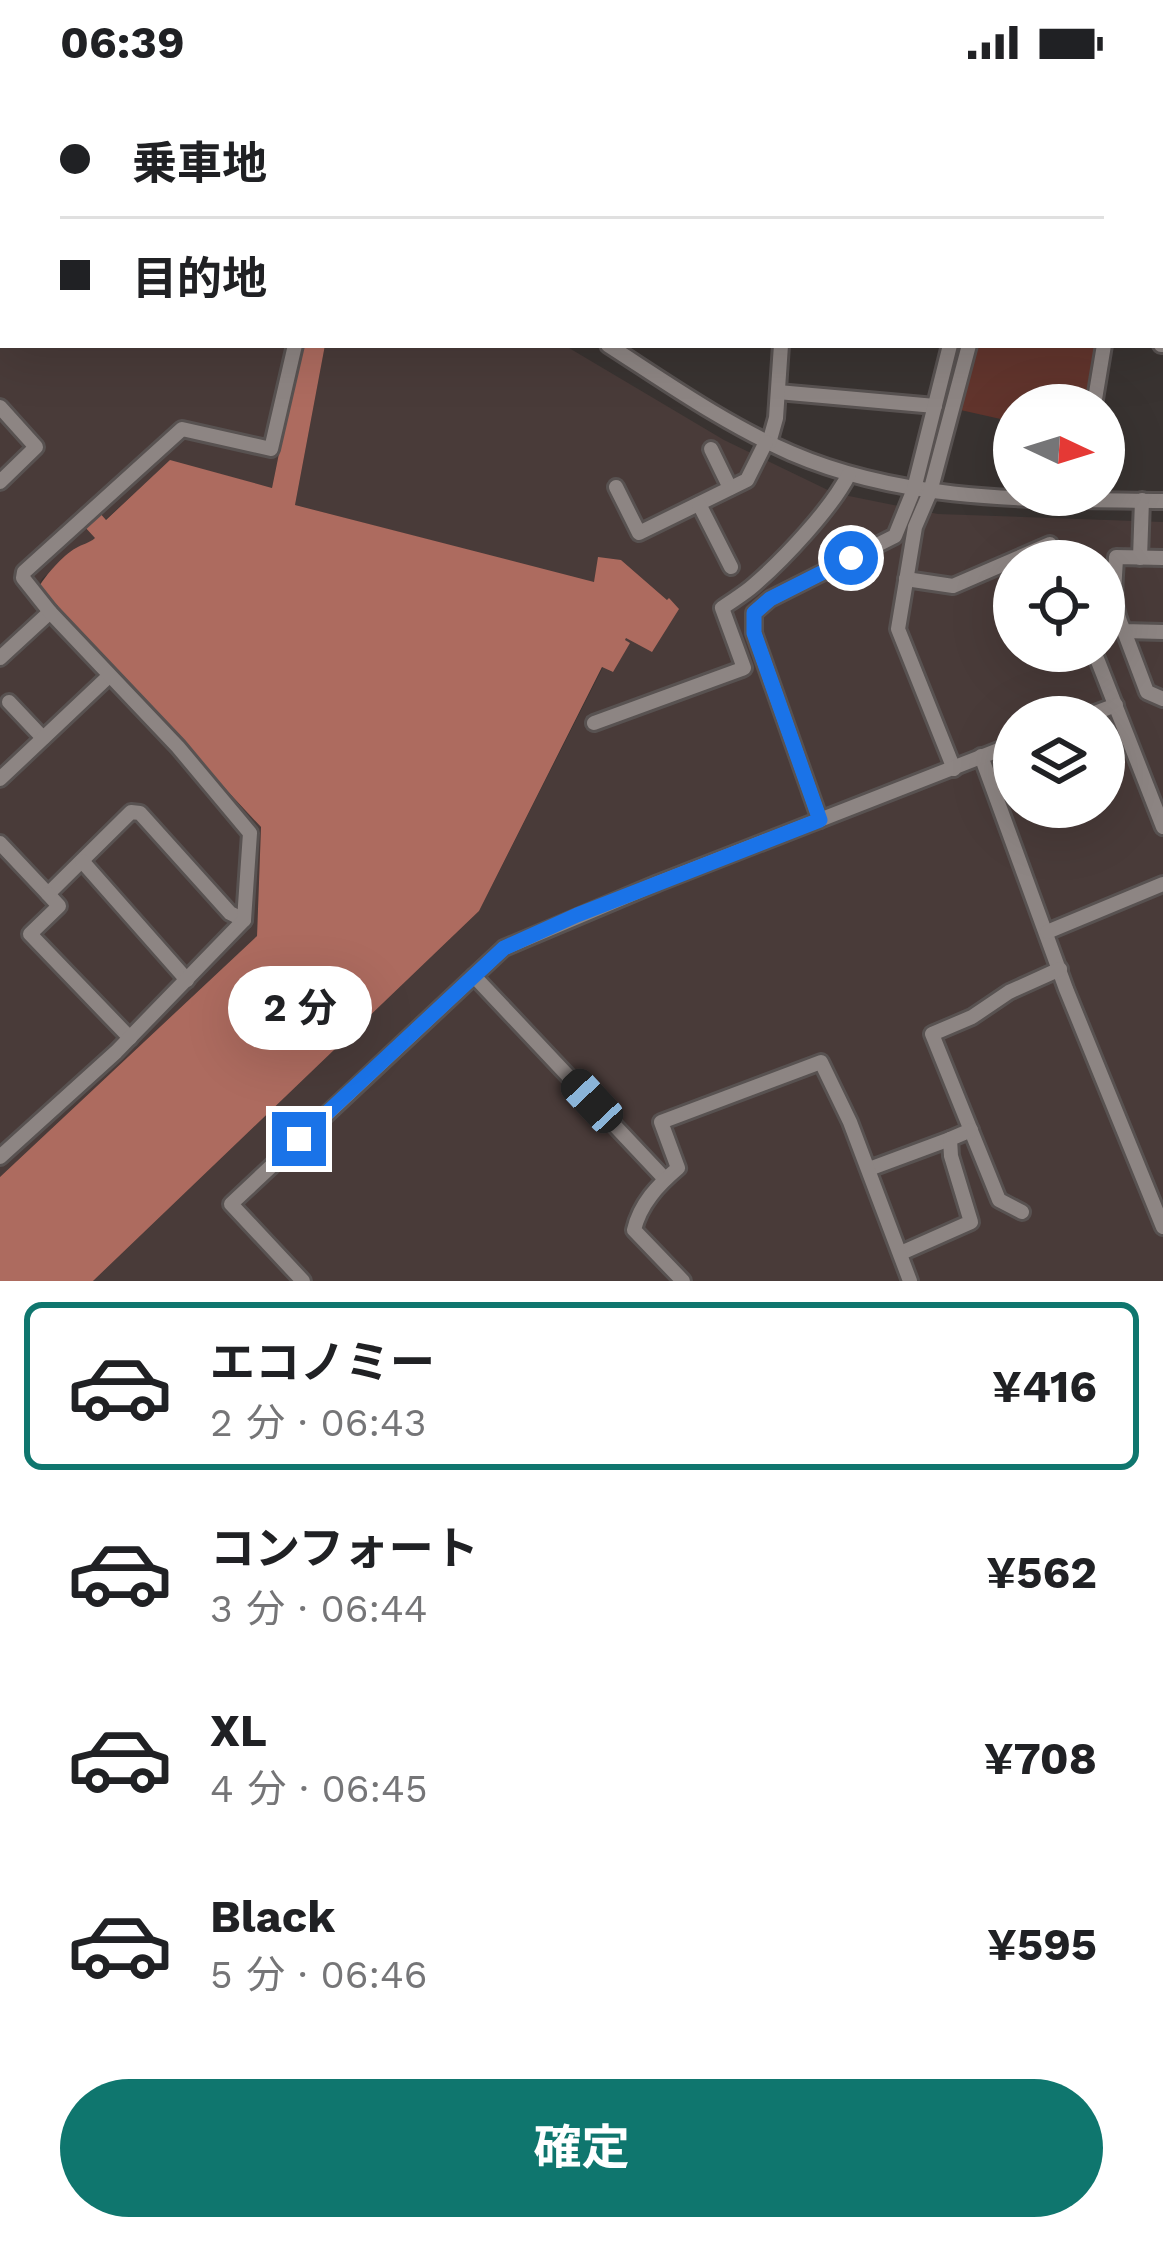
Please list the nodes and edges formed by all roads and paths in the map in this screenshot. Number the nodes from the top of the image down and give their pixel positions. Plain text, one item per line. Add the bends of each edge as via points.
1 (294, 348) edge
2 (613, 348) edge
3 (781, 348) edge
4 (949, 348) edge
5 (968, 348) edge
6 (1103, 348) edge
7 (1097, 384) edge
8 (778, 392) junction
9 (0, 406) edge
10 (935, 406) junction
11 (768, 442) junction
12 (711, 449) dead end
13 (849, 474) junction
14 (0, 482) edge
15 (616, 487) dead end
16 (730, 488) junction
17 (922, 491) junction
18 (993, 497) edge
19 (1125, 499) edge
20 (1142, 500) junction
21 (1163, 500) edge
22 (699, 504) junction
23 (1125, 557) edge
24 (1140, 557) junction
25 (1163, 558) edge
26 (731, 567) dead end
27 (993, 568) edge
28 (906, 579) junction
29 (50, 613) junction
30 (1125, 631) edge
31 (1163, 632) edge
32 (1125, 634) edge
33 (0, 658) edge
34 (109, 676) junction
35 (1163, 699) edge
36 (9, 702) dead end
37 (594, 723) dead end
38 (1125, 728) edge
39 (43, 738) junction
40 (993, 752) edge
41 (981, 756) junction
42 (954, 769) junction
43 (0, 779) edge
44 (820, 820) junction
45 (1163, 827) edge
46 (0, 843) edge
47 (82, 861) junction
48 (1163, 884) edge
49 (48, 894) junction
50 (244, 920) junction
51 (1047, 932) junction
52 (1060, 969) junction
53 (474, 976) junction
54 (188, 980) junction
55 (130, 1038) junction
56 (971, 1130) junction
57 (950, 1139) junction
58 (2, 1151) edge
59 (869, 1169) junction
60 (665, 1179) junction
61 (1022, 1212) dead end
62 (1163, 1226) edge
63 (901, 1253) junction
64 (304, 1281) edge
65 (683, 1281) edge
66 (910, 1281) edge

1 - 29 street via 271,449 182,429 24,572
2 - 11 street
3 - 8 street
4 - 10 street
5 - 17 street
6 - 7 street
8 - 10 street
8 - 11 street
9 - 14 street via 36,448
10 - 17 street
11 - 13 street
11 - 16 street via 747,480
12 - 16 street
13 - 17 street
13 - 37 street via 796,542 722,608 742,670
15 - 22 street via 639,533
16 - 22 street
17 - 18 street
17 - 28 street
17 - 44 street via 896,536 754,613 754,633
19 - 20 street
20 - 21 street
20 - 24 street
22 - 26 street
23 - 24 street
24 - 25 street
27 - 28 street via 952,586
28 - 42 street via 898,629
29 - 33 street
29 - 34 street
30 - 31 street
32 - 35 street via 1147,692
34 - 39 street
34 - 50 street via 250,832
36 - 39 street
38 - 45 street
39 - 43 street
40 - 41 street
41 - 42 street
41 - 51 street
42 - 44 street
44 - 53 street via 577,915 504,948
46 - 49 street
47 - 49 street
47 - 50 street via 131,812 140,814
47 - 54 street
48 - 51 street
49 - 55 street via 58,906 30,934
50 - 54 street
51 - 52 street
52 - 56 street via 932,1034
52 - 62 street
53 - 60 street
53 - 64 street via 231,1204
54 - 55 street
55 - 58 street
56 - 57 street
56 - 61 street via 999,1200
57 - 59 street
57 - 63 street via 971,1222
59 - 60 street via 821,1062 662,1122 679,1168
59 - 63 street
60 - 65 street via 634,1230
63 - 66 street

